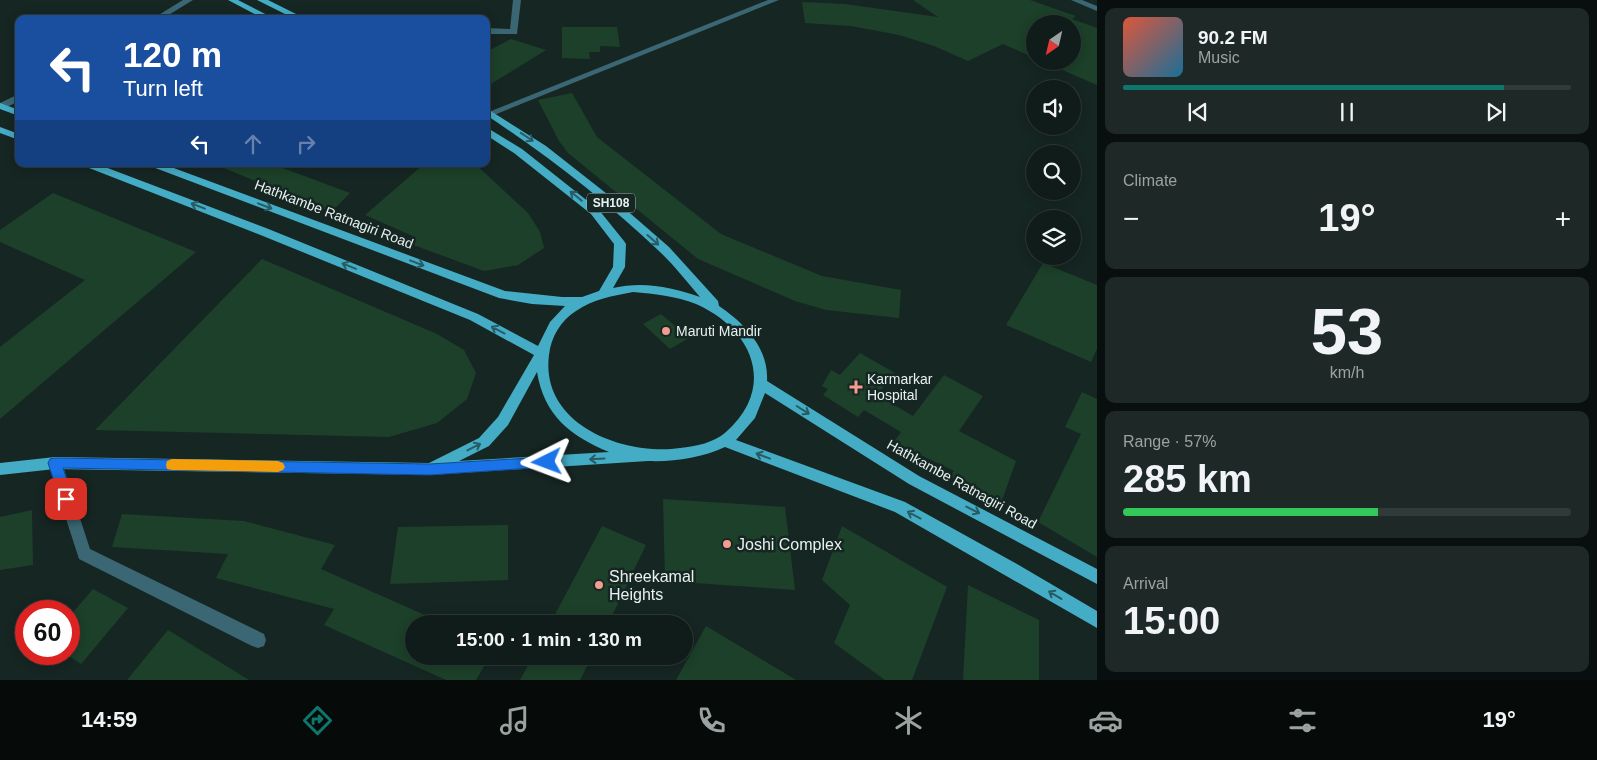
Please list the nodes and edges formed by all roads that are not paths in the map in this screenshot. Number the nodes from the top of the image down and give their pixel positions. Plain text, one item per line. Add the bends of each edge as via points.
1 (189, 0) edge
2 (232, 0) edge
3 (261, 0) edge
4 (517, 0) edge
5 (775, 0) edge
6 (1075, 0) edge
7 (1097, 9) edge
8 (163, 15) edge
9 (263, 15) edge
10 (293, 15) edge
11 (490, 31) edge
12 (15, 99) edge
13 (1, 106) edge
14 (15, 111) edge
15 (490, 111) edge
16 (490, 113) edge
17 (0, 130) edge
18 (490, 133) edge
19 (15, 136) edge
20 (96, 167) edge
21 (162, 167) edge
22 (604, 293) junction
23 (585, 301) junction
24 (721, 312) junction
25 (541, 353) junction
26 (762, 384) junction
27 (724, 442) junction
28 (645, 456) junction
29 (55, 463) junction
30 (430, 469) junction
31 (0, 470) edge
32 (1097, 576) edge
33 (1097, 620) edge
34 (258, 640) dead end

1 - 8 street
2 - 9 main road
3 - 10 main road
4 - 11 street via 514,32
5 - 15 street
6 - 7 street
12 - 13 street
13 - 14 main road
16 -> 24 main road, SH108 via 542,148 612,203 665,250
17 - 19 main road
22 -> 18 main road via 618,267 620,244 595,212
25 -> 20 main road via 474,317
21 -> 23 main road, Hathkambe Ratnagiri Road via 503,295 541,301
22 - 23 main road
22 - 24 main road via 633,288 664,290 694,298
23 - 25 main road via 564,314 550,332
24 - 26 main road via 739,327 753,346
25 - 28 main road via 542,379 553,406 576,430 608,447
30 -> 25 main road via 484,442 503,421
26 - 27 main road via 751,415
26 -> 32 main road, Hathkambe Ratnagiri Road via 914,480
27 - 28 main road via 676,456
33 -> 27 main road via 900,508
28 -> 30 main road
29 - 30 main road
29 - 31 main road
29 - 34 street via 84,554

